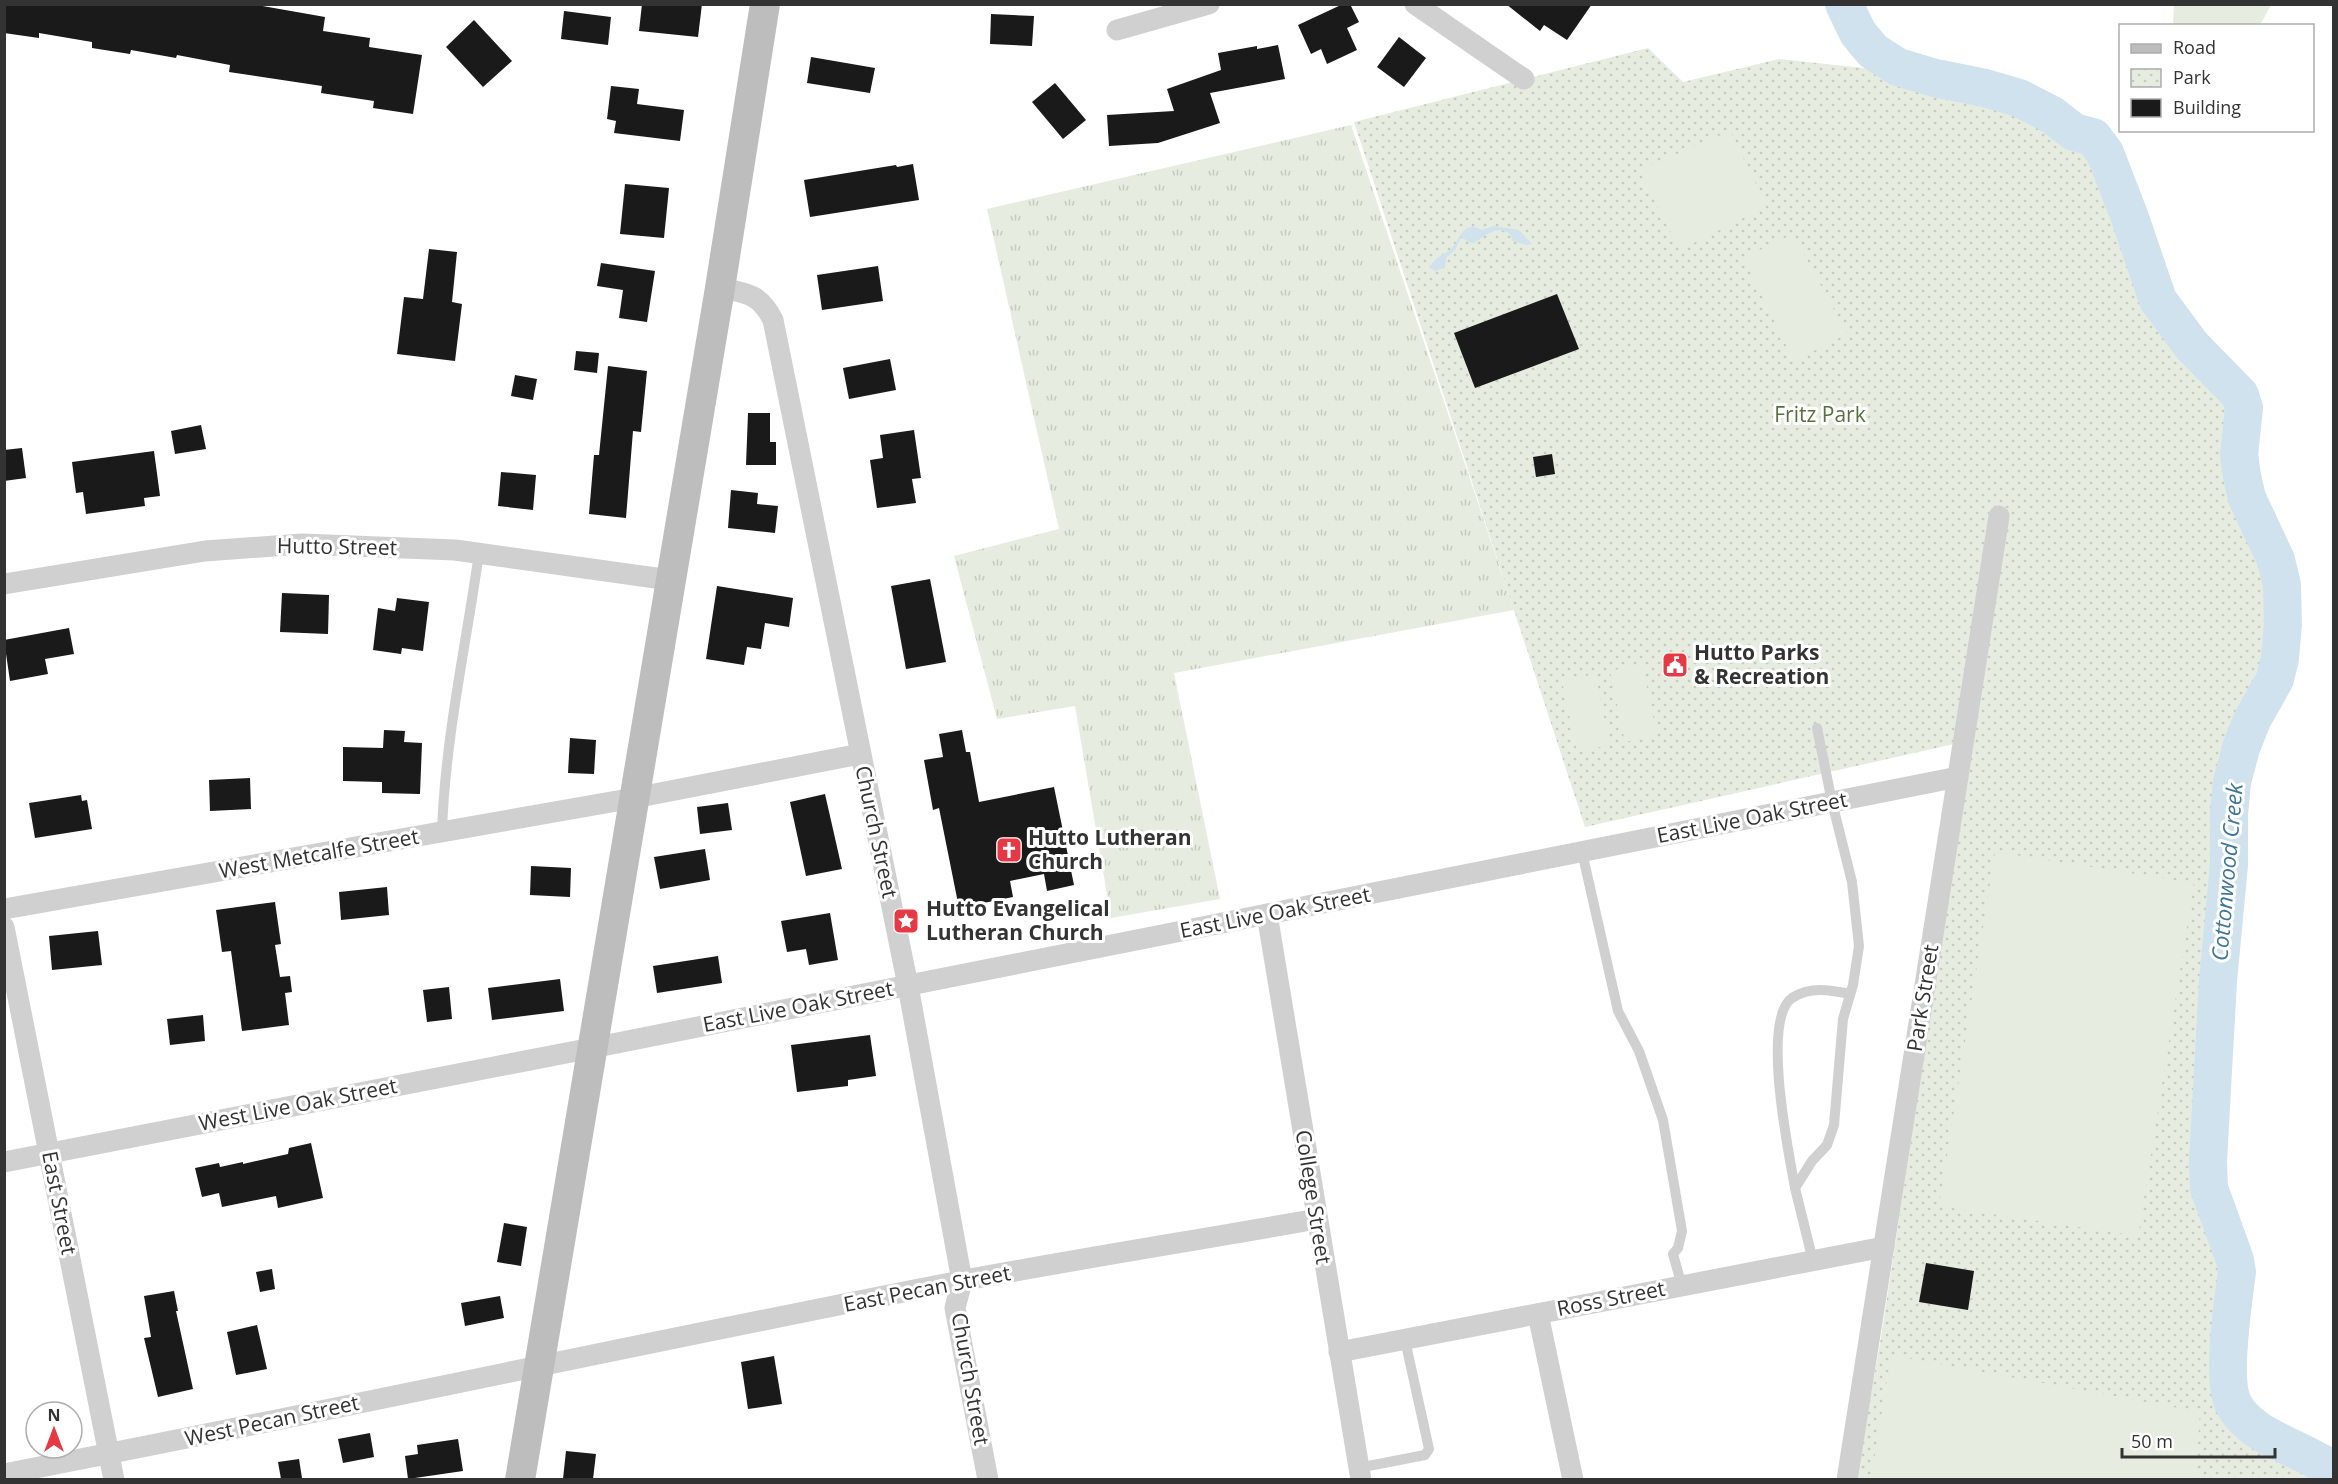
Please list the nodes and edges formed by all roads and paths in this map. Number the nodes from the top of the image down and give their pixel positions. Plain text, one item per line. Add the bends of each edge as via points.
1 (765, 4) edge
2 (1209, 4) edge
3 (1414, 4) edge
4 (1117, 30) dead end
5 (1524, 79) dead end
6 (720, 288) junction
7 (1999, 516) dead end
8 (479, 553) junction
9 (670, 580) junction
10 (4, 584) edge
11 (1816, 728) dead end
12 (860, 754) junction
13 (1958, 777) junction
14 (634, 798) junction
15 (1832, 802) junction
16 (442, 832) junction
17 (1582, 852) junction
18 (4, 909) edge
19 (1267, 914) junction
20 (4, 927) edge
21 (908, 986) junction
22 (1850, 994) junction
23 (592, 1048) junction
24 (49, 1154) junction
25 (4, 1162) edge
26 (1795, 1188) junction
27 (1317, 1219) junction
28 (1884, 1247) junction
29 (1813, 1261) junction
30 (962, 1281) junction
31 (1682, 1286) junction
32 (1538, 1314) junction
33 (1405, 1340) junction
34 (1339, 1352) junction
35 (539, 1365) junction
36 (109, 1454) junction
37 (4, 1474) edge
38 (1359, 1474) edge
39 (114, 1479) edge
40 (520, 1479) edge
41 (988, 1479) edge
42 (1573, 1479) edge
43 (1847, 1479) edge

1 - 6 main road
2 - 4 street
3 - 5 street
6 - 9 main road
6 - 12 street, Church Street via 748,293 765,304 773,320
7 - 13 street, Park Street
8 - 9 street, Hutto Street
8 - 10 street, Hutto Street via 302,544 205,551
8 - 16 lane via 452,724
9 - 14 main road
11 - 15 lane
12 - 14 street, West Metcalfe Street
12 - 21 street, Church Street
13 - 15 street, East Live Oak Street
13 - 28 street, Park Street
14 - 16 street, West Metcalfe Street
14 - 23 main road
15 - 17 street, East Live Oak Street
15 - 22 lane via 1852,882 1859,946
16 - 18 street, West Metcalfe Street
17 - 19 street, East Live Oak Street
17 - 31 lane via 1618,1011 1640,1051 1663,1120 1682,1231 1673,1254
19 - 21 street, East Live Oak Street
19 - 27 street, College Street
20 - 24 street, East Street
21 - 23 street, East Live Oak Street
21 - 30 street, Church Street
22 - 26 lane via 1843,1019 1834,1125 1827,1145
22 - 26 lane via 1806,992 1790,999 1779,1018 1779,1101
23 - 24 street, West Live Oak Street
23 - 35 main road
24 - 25 street, West Live Oak Street
24 - 36 street, East Street
26 - 29 lane
27 - 30 street, East Pecan Street
27 - 34 street, College Street
28 - 29 street, Ross Street
28 - 43 street, Park Street
29 - 31 street, Ross Street
30 - 35 street, East Pecan Street
30 - 41 street, Church Street via 955,1308
31 - 32 street, Ross Street
32 - 33 street, Ross Street
32 - 42 street
33 - 34 street, Ross Street
33 - 38 lane via 1429,1449 1425,1455
34 - 38 street, College Street
35 - 36 street, West Pecan Street
35 - 40 main road
36 - 37 street, West Pecan Street
36 - 39 street, East Street

